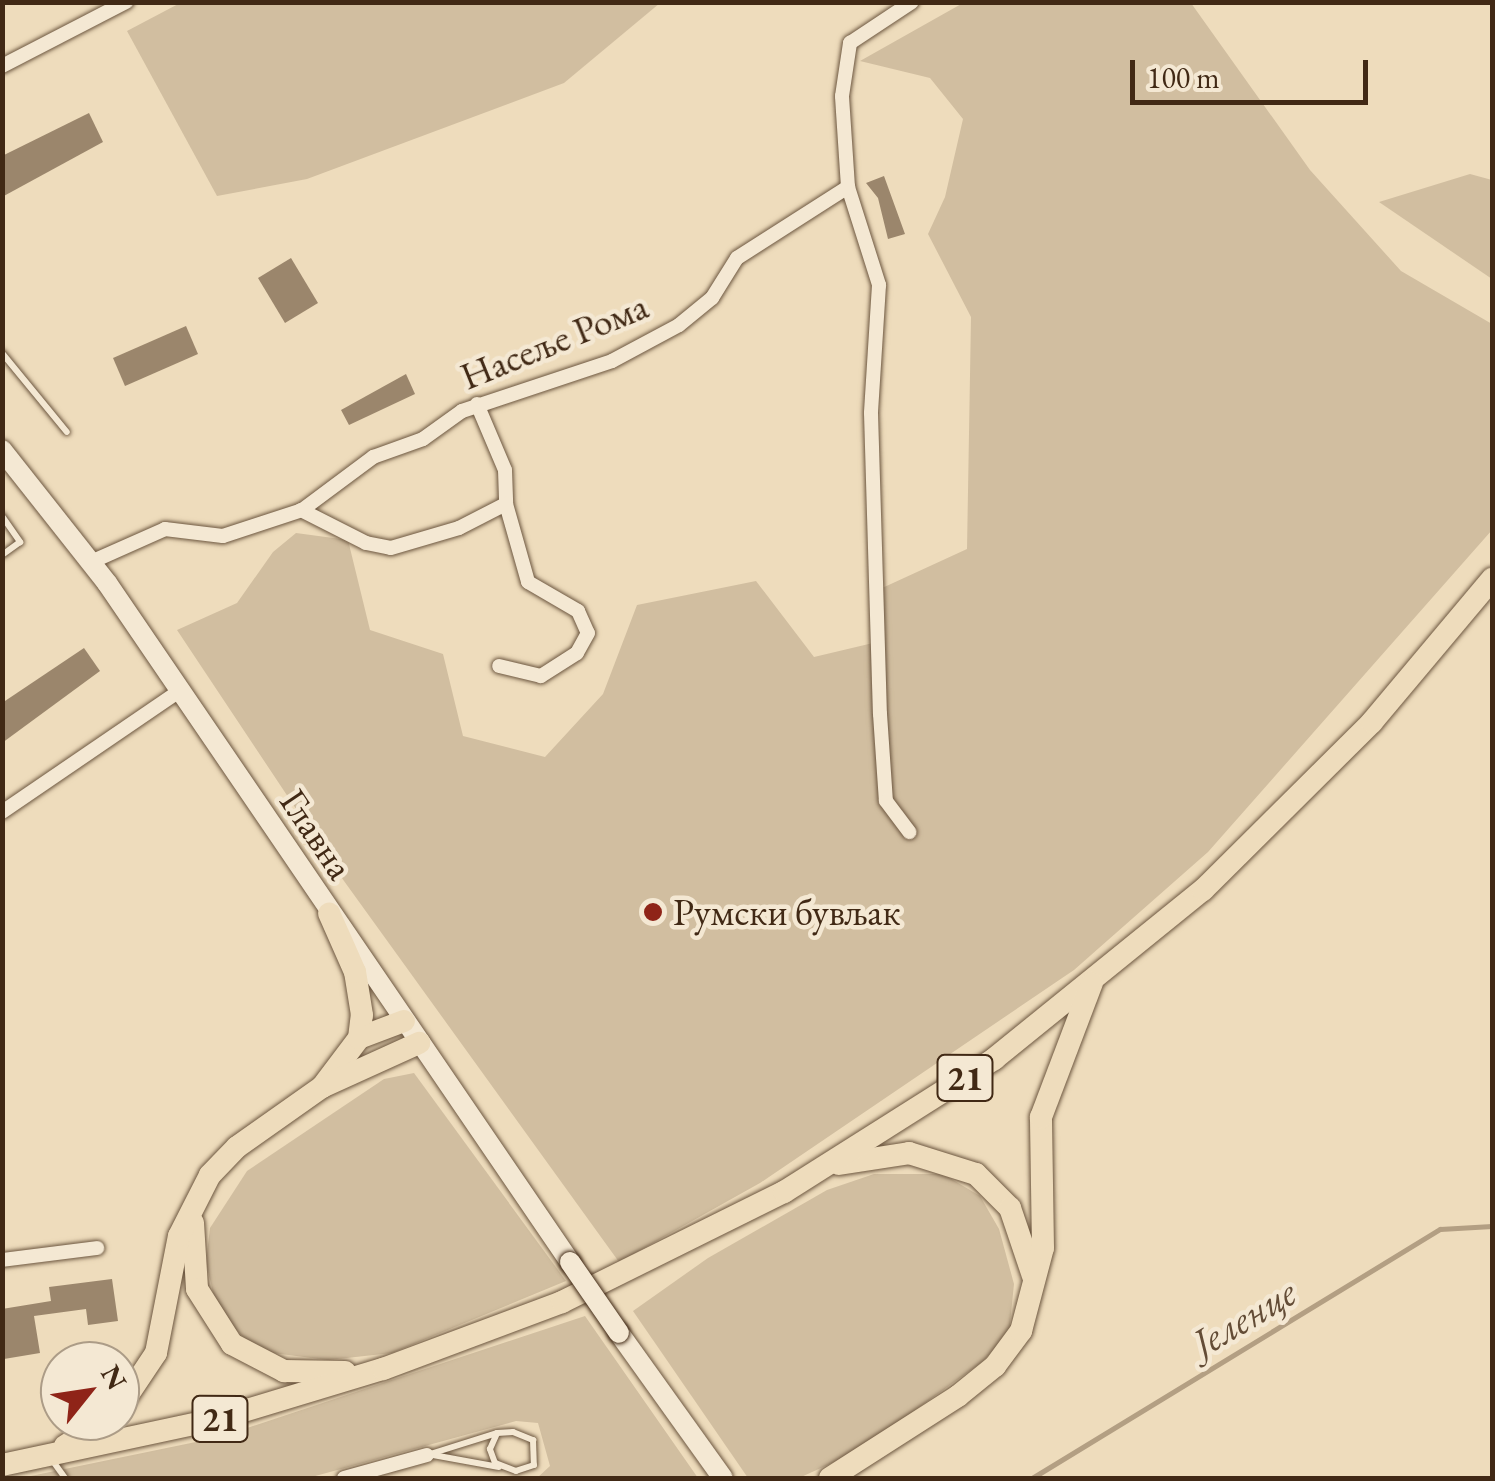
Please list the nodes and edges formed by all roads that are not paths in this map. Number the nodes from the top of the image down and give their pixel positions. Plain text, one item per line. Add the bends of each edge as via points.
1 (126, 2) edge
2 (912, 2) edge
3 (2, 66) edge
4 (848, 186) junction
5 (2, 353) edge
6 (478, 404) junction
7 (67, 432) dead end
8 (3, 451) edge
9 (506, 504) junction
10 (302, 510) junction
11 (2, 516) edge
12 (2, 555) edge
13 (91, 562) junction
14 (1492, 580) edge
15 (499, 666) dead end
16 (181, 690) junction
17 (2, 812) edge
18 (909, 832) dead end
19 (329, 913) junction
20 (1092, 984) junction
21 (404, 1021) junction
22 (359, 1038) junction
23 (419, 1043) junction
24 (322, 1087) junction
25 (831, 1164) junction
26 (197, 1195) junction
27 (98, 1248) dead end
28 (2, 1260) edge
29 (1036, 1284) junction
30 (383, 1369) junction
31 (140, 1376) edge
32 (497, 1434) junction
33 (72, 1441) edge
34 (52, 1454) junction
35 (427, 1455) junction
36 (2, 1464) edge
37 (502, 1468) junction
38 (842, 1476) edge
39 (64, 1478) edge
40 (344, 1478) edge
41 (722, 1478) edge

1 - 3 street
2 - 4 street via 850,43 842,96
4 - 6 street, Насеље Рома via 737,258 697,312 647,344 570,377
4 - 18 street via 879,285 870,412 880,714 886,801
5 - 7 lane
6 - 9 street via 505,470
6 - 10 street, Насеље Рома via 423,439 373,457
8 - 13 main road, Главна
9 - 10 street via 458,528 391,548 366,543
9 - 15 street via 528,582 578,611 588,633 577,653 541,676
10 - 13 street, Насеље Рома via 224,536 165,529
11 - 12 lane via 20,542
13 - 16 main road, Главна
14 - 20 main road, 21 via 1304,796
16 - 17 street
16 - 19 main road, Главна
19 - 21 main road, Главна
19 - 22 main road via 360,988
20 - 25 main road, 21 via 994,1059
20 - 29 main road via 1041,1117 1044,1248
21 - 22 main road
21 - 23 main road, Главна
22 - 24 main road
23 - 24 main road
23 - 41 main road, Главна, bridge
24 - 26 main road via 237,1147
25 - 29 main road via 909,1153 976,1174 1010,1208
25 - 30 main road, 21 via 622,1276
26 - 30 main road via 194,1279 207,1314 232,1344 260,1363 301,1374
26 - 31 main road via 179,1236 156,1352
27 - 28 street
29 - 38 main road via 1021,1332 995,1366
30 - 34 main road, 21 via 217,1420
32 - 35 lane
32 - 37 lane via 490,1449
32 - 37 lane via 527,1435 537,1450 528,1470
33 - 34 main road
34 - 36 main road, 21
34 - 39 lane
35 - 37 lane
35 - 40 street

